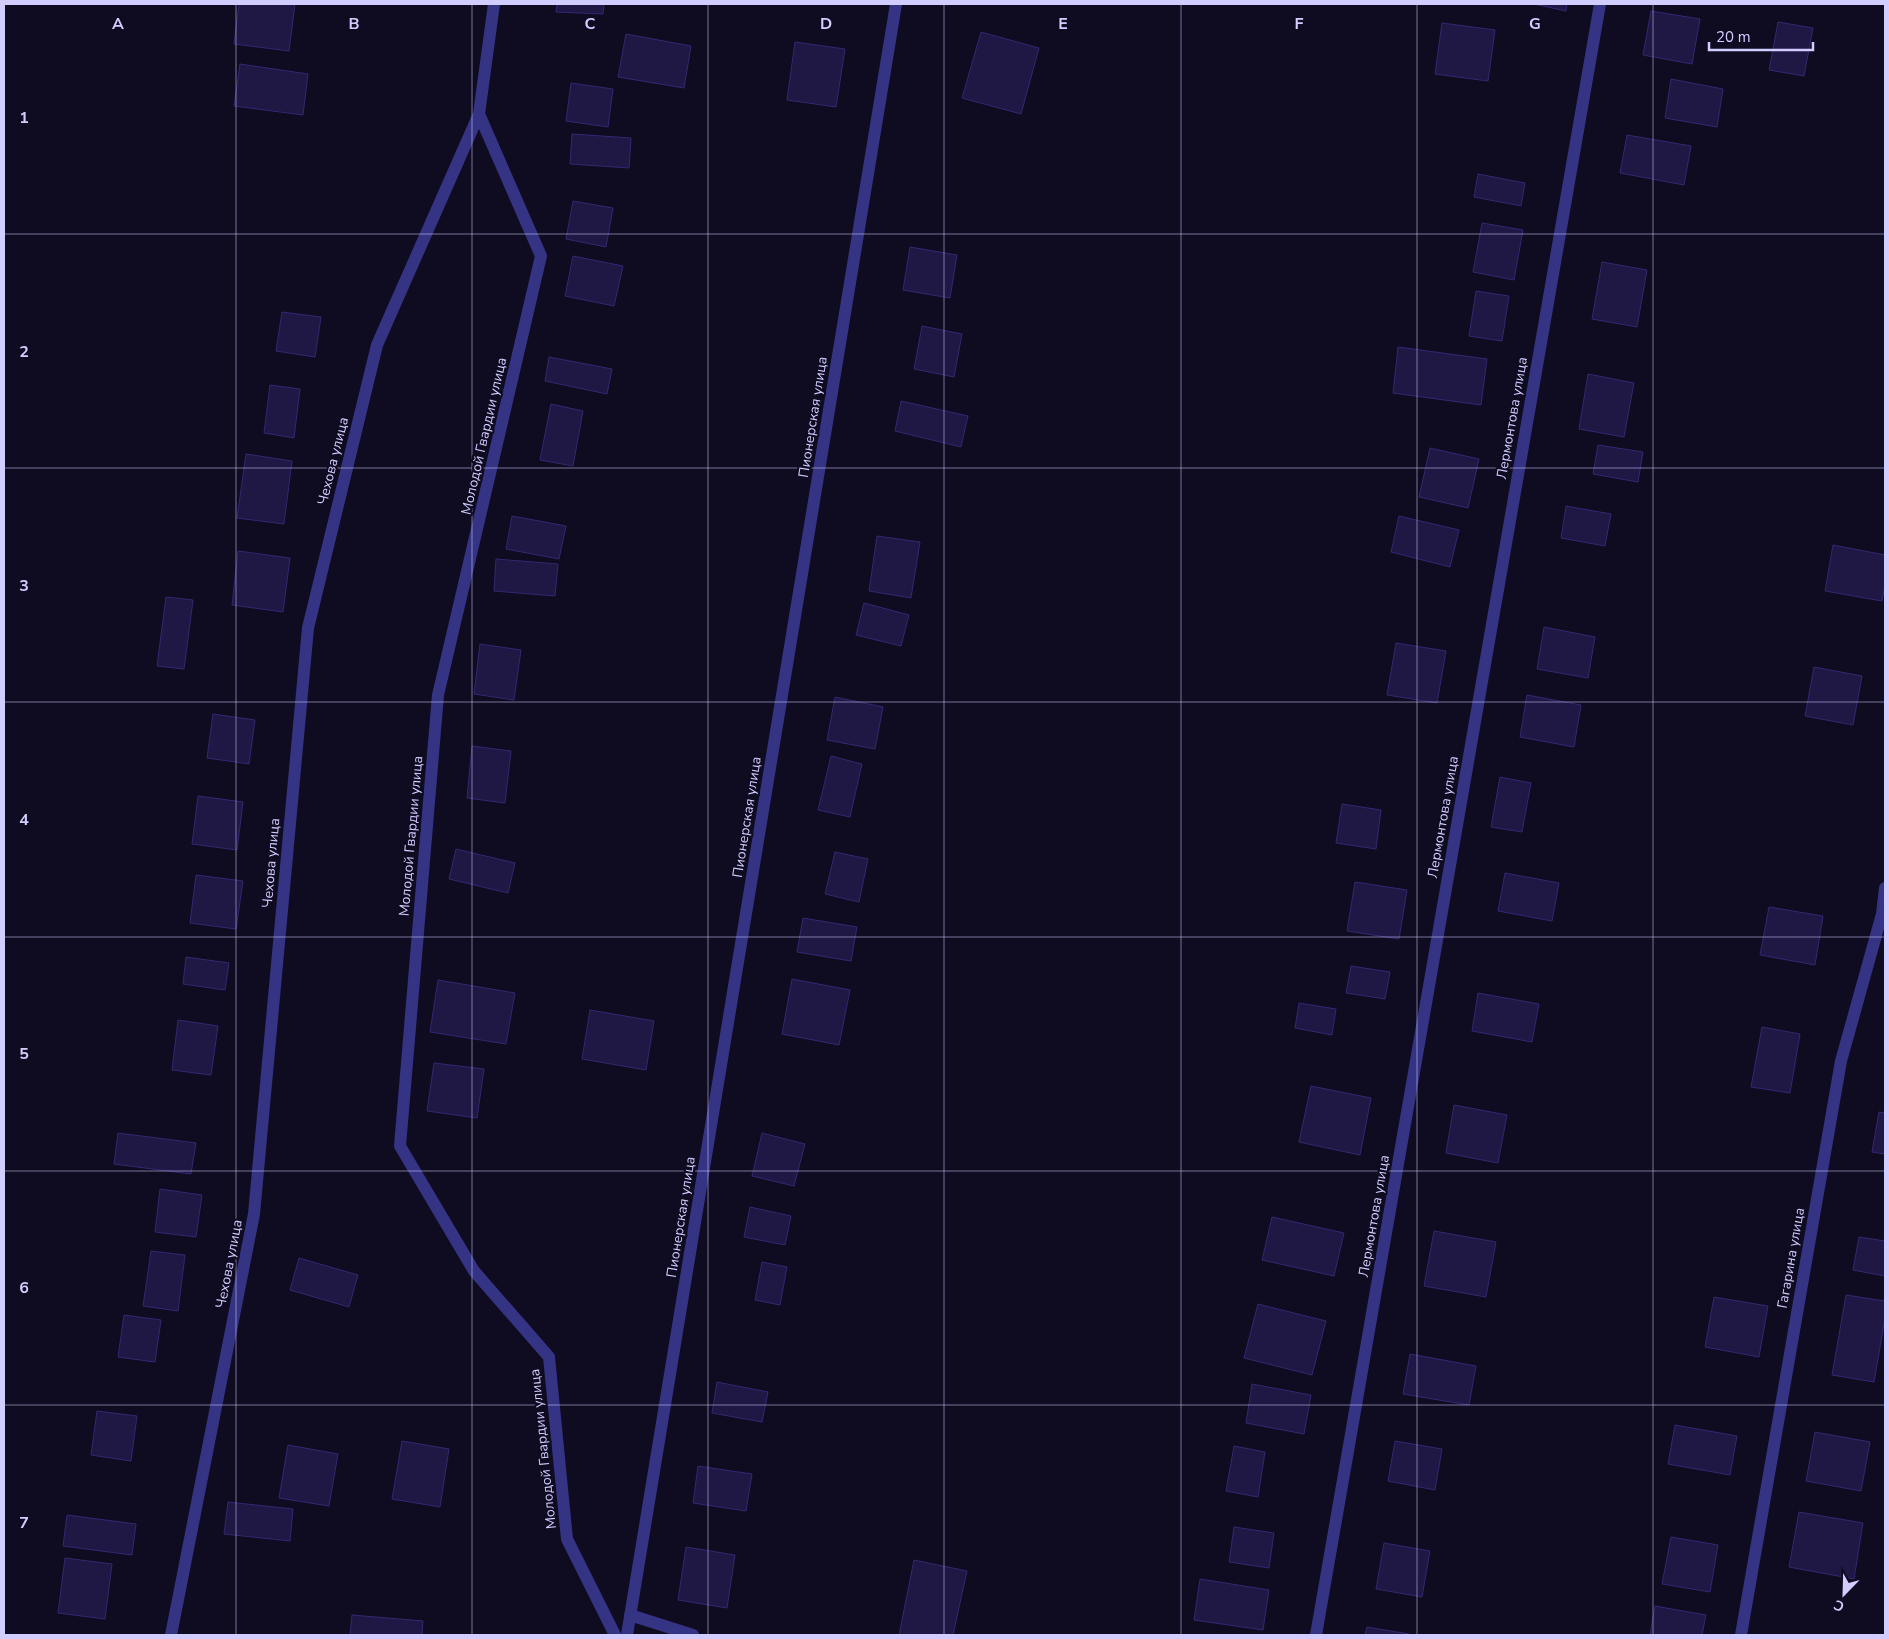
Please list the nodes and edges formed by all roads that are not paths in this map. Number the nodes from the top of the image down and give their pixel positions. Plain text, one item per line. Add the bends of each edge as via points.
1 (494, 4) edge
2 (896, 4) edge
3 (1600, 4) edge
4 (479, 114) junction
5 (1885, 888) edge
6 (630, 1615) junction
7 (171, 1635) edge
8 (615, 1635) edge
9 (627, 1635) edge
10 (693, 1635) edge
11 (1316, 1635) edge
12 (1741, 1635) edge

1 - 4 street
2 - 6 street, Пионерская улица
3 - 11 street, Лермонтова улица
4 - 7 street, Чехова улица via 377,345 308,628 254,1214
4 - 8 street, Молодой Гвардии улица via 541,256 438,696 400,1146 474,1271 549,1357 567,1539
5 - 12 street, Гагарина улица via 1882,914 1841,1061
6 - 9 street, Пионерская улица
6 - 10 street

